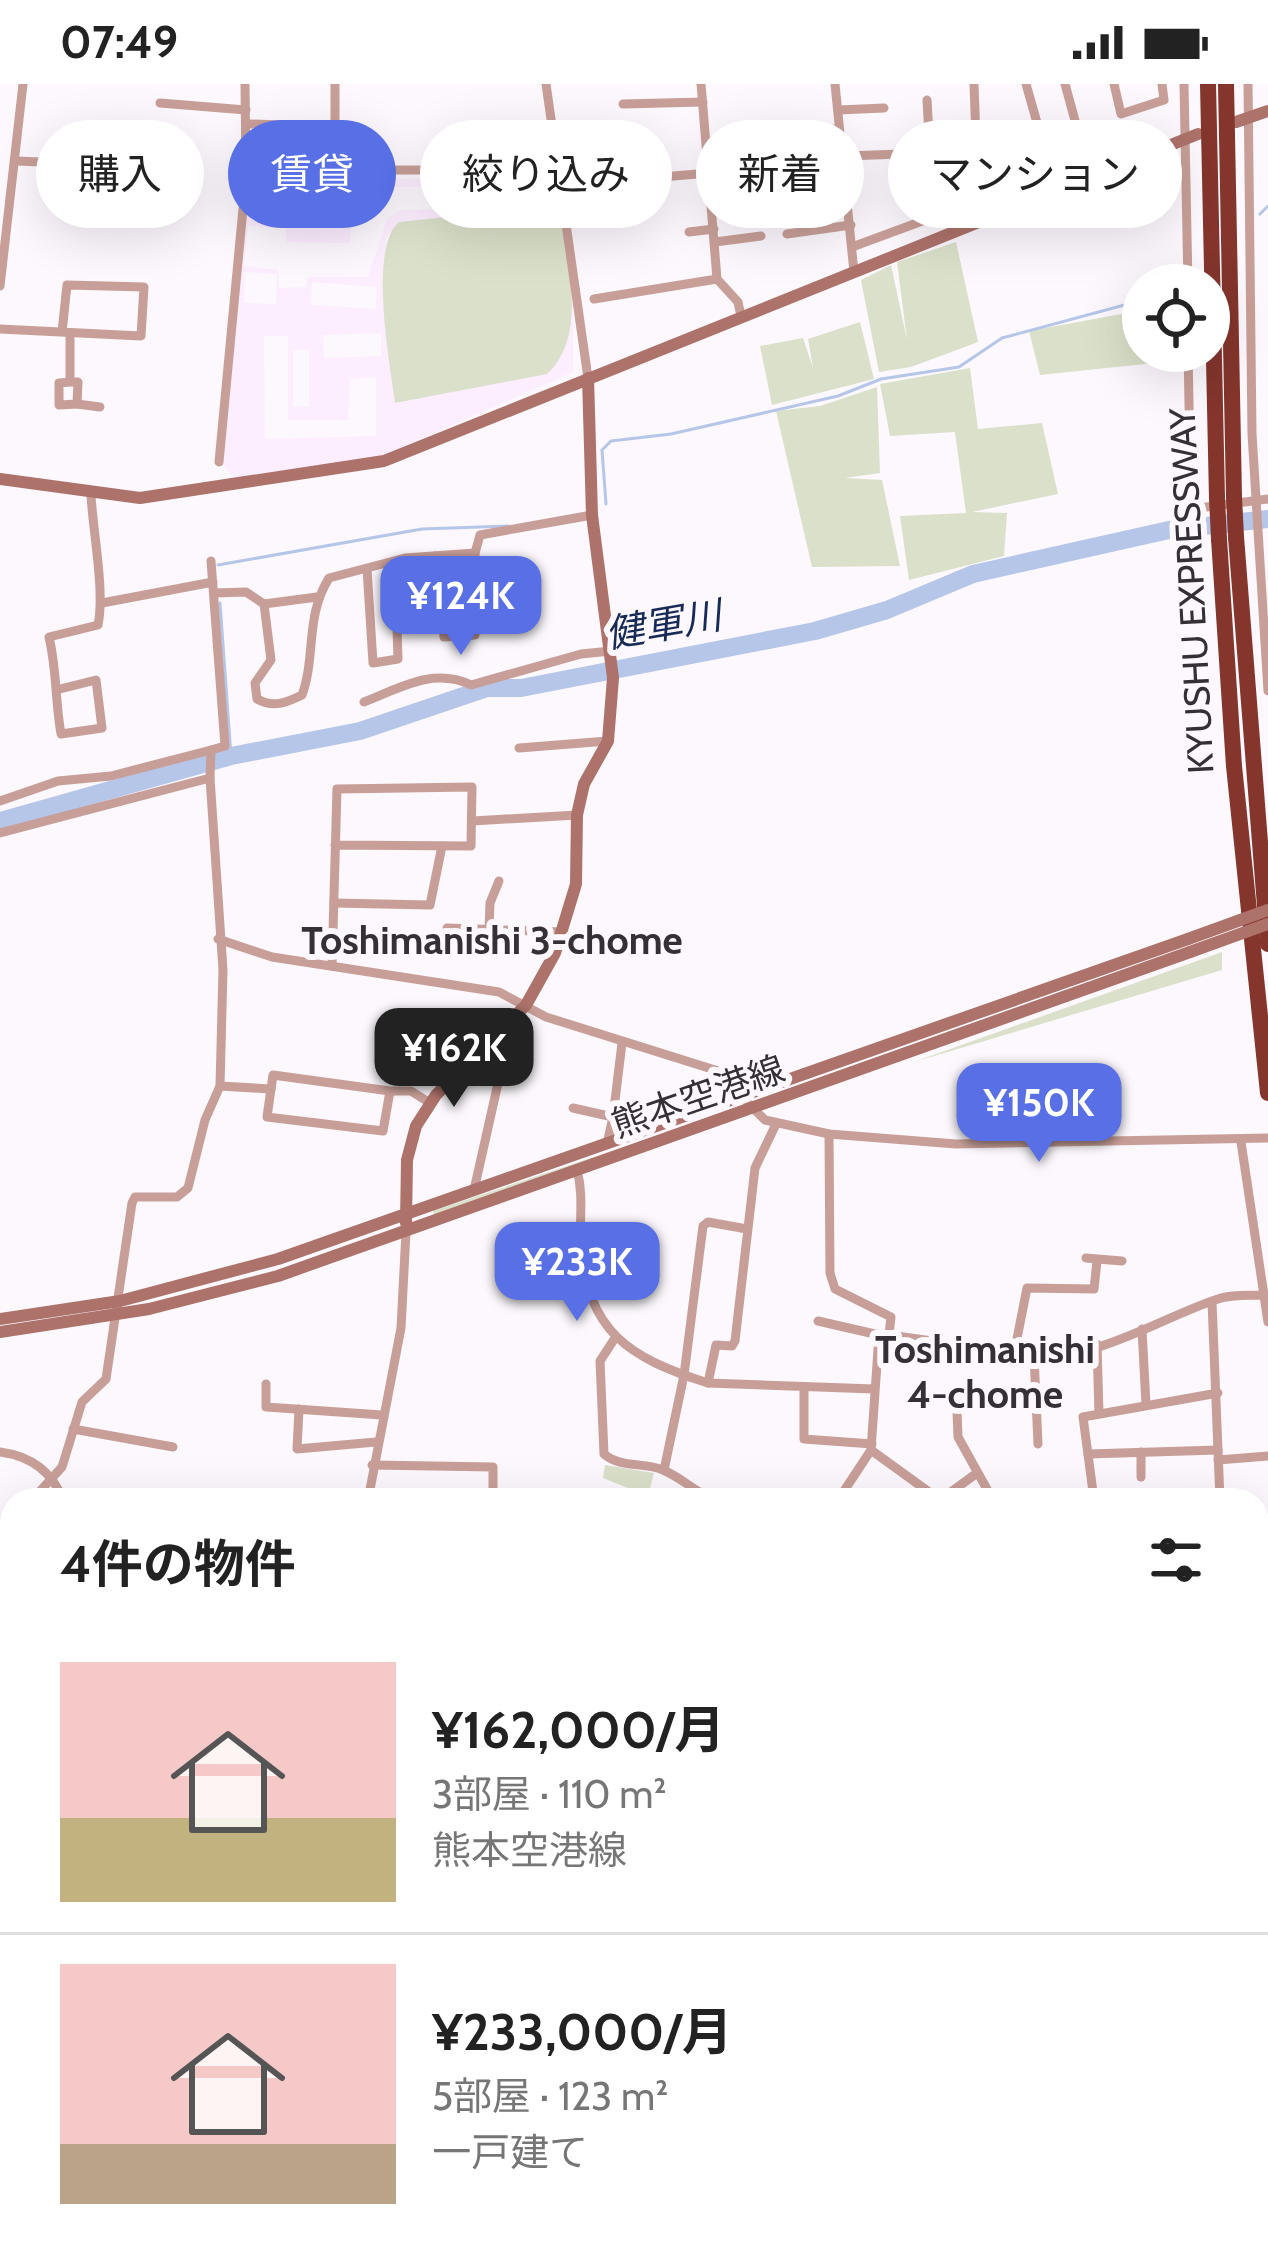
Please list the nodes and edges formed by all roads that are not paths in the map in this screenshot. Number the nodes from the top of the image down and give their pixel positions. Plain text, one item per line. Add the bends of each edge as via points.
1 (23, 84) edge
2 (245, 84) edge
3 (335, 84) edge
4 (546, 84) edge
5 (701, 84) edge
6 (835, 84) edge
7 (974, 84) edge
8 (1026, 84) edge
9 (1065, 84) edge
10 (1114, 84) edge
11 (1162, 84) edge
12 (1184, 84) edge
13 (1208, 84) edge
14 (1226, 84) edge
15 (1248, 84) edge
16 (927, 100) dead end
17 (703, 102) junction
18 (160, 103) dead end
19 (623, 104) dead end
20 (884, 108) dead end
21 (246, 110) junction
22 (838, 110) junction
23 (1268, 111) edge
24 (246, 120) edge
25 (335, 120) edge
26 (553, 120) edge
27 (705, 120) edge
28 (839, 120) edge
29 (928, 120) edge
30 (975, 120) edge
31 (1032, 120) edge
32 (1073, 120) edge
33 (1243, 120) junction
34 (1192, 136) junction
35 (1182, 140) edge
36 (16, 160) junction
37 (36, 161) edge
38 (241, 228) edge
39 (569, 228) edge
40 (830, 228) edge
41 (851, 228) edge
42 (902, 228) edge
43 (966, 228) edge
44 (714, 229) joint
45 (689, 232) dead end
46 (787, 234) dead end
47 (761, 236) dead end
48 (715, 242) junction
49 (852, 247) junction
50 (1189, 264) edge
51 (854, 272) junction
52 (717, 279) junction
53 (0, 286) edge
54 (594, 299) dead end
55 (741, 316) junction
56 (0, 329) edge
57 (66, 333) junction
58 (1188, 372) edge
59 (588, 378) junction
60 (70, 382) junction
61 (77, 404) junction
62 (100, 407) dead end
63 (220, 462) dead end
64 (0, 479) edge
65 (92, 495) junction
66 (1226, 498) junction
67 (1268, 499) edge
68 (1256, 502) junction
69 (592, 515) junction
70 (1228, 537) junction
71 (475, 553) junction
72 (435, 556) junction
73 (211, 561) dead end
74 (395, 563) junction
75 (367, 569) junction
76 (1264, 573) edge
77 (213, 588) junction
78 (317, 597) junction
79 (103, 603) junction
80 (264, 604) junction
81 (611, 651) junction
82 (60, 689) junction
83 (1268, 691) edge
84 (364, 702) dead end
85 (608, 741) junction
86 (520, 748) dead end
87 (211, 750) junction
88 (210, 778) junction
89 (0, 801) edge
90 (577, 815) junction
91 (472, 821) junction
92 (0, 832) edge
93 (335, 845) junction
94 (442, 846) junction
95 (499, 881) dead end
96 (334, 903) junction
97 (1268, 910) edge
98 (1268, 924) edge
99 (446, 928) dead end
100 (489, 930) junction
101 (563, 932) junction
102 (218, 939) junction
103 (1268, 944) edge
104 (1189, 946) junction
105 (332, 966) junction
106 (526, 1006) junction
107 (622, 1043) junction
108 (489, 1048) junction
109 (220, 1086) junction
110 (271, 1089) junction
111 (390, 1090) junction
112 (1268, 1093) edge
113 (430, 1102) junction
114 (747, 1103) junction
115 (572, 1108) dead end
116 (613, 1117) junction
117 (776, 1124) junction
118 (829, 1134) junction
119 (1268, 1138) edge
120 (1245, 1141) junction
121 (607, 1144) junction
122 (577, 1170) junction
123 (474, 1190) junction
124 (405, 1216) junction
125 (747, 1229) junction
126 (406, 1232) junction
127 (1122, 1262) dead end
128 (1266, 1295) edge
129 (1212, 1302) junction
130 (120, 1308) junction
131 (0, 1319) edge
132 (818, 1322) dead end
133 (1268, 1322) edge
134 (1142, 1329) junction
135 (0, 1332) edge
136 (884, 1335) junction
137 (615, 1338) junction
138 (1097, 1344) junction
139 (1014, 1354) junction
140 (1034, 1354) junction
141 (684, 1375) junction
142 (708, 1383) junction
143 (266, 1384) dead end
144 (804, 1388) junction
145 (874, 1389) junction
146 (1218, 1393) junction
147 (1146, 1406) junction
148 (298, 1409) junction
149 (957, 1411) dead end
150 (1099, 1414) junction
151 (382, 1415) junction
152 (74, 1429) junction
153 (376, 1442) junction
154 (1038, 1444) dead end
155 (173, 1447) dead end
156 (872, 1447) junction
157 (0, 1452) edge
158 (1141, 1452) junction
159 (1088, 1454) junction
160 (1218, 1455) junction
161 (1268, 1456) edge
162 (372, 1465) junction
163 (664, 1470) junction
164 (977, 1474) junction
165 (1141, 1477) dead end
166 (52, 1478) junction
167 (43, 1488) edge
168 (57, 1488) edge
169 (369, 1488) edge
170 (493, 1488) edge
171 (688, 1488) edge
172 (846, 1488) edge
173 (925, 1488) edge
174 (957, 1488) edge
175 (986, 1488) edge
176 (1092, 1488) edge
177 (1220, 1488) edge
178 (0, 1983) edge
179 (0, 2018) edge

1 - 36 street
2 - 21 street
3 - 25 street
4 - 26 street
5 - 17 street
6 - 22 street
7 - 30 street
8 - 31 street
9 - 32 street
10 - 11 street via 1121,114 1164,100
12 - 34 street
13 - 66 highway, KYUSHU EXPRESSWAY
14 - 66 highway, KYUSHU EXPRESSWAY
15 - 33 street
16 - 29 street
17 - 19 street
17 - 27 street
18 - 21 street
20 - 22 street
21 - 24 street
22 - 28 street
23 - 33 street
33 - 68 street
34 - 35 street
34 - 50 street
36 - 37 street
36 - 53 street
38 - 63 street
39 - 59 street
40 - 46 street
41 - 49 street
42 - 49 street
43 - 51 street
44 - 45 street
44 - 48 street
47 - 48 street
48 - 52 street
49 - 51 street
51 - 55 street
52 - 54 street
52 - 55 street
55 - 59 street
56 - 57 street
57 - 57 street via 67,285 144,287 142,336
57 - 60 street
58 - 68 street via 1191,509
59 - 65 street via 384,461 186,494
59 - 69 street
60 - 61 street via 78,382
60 - 61 street via 59,382 59,405
61 - 62 street
64 - 65 street
65 - 79 street
66 - 70 highway, KYUSHU EXPRESSWAY, bridge
67 - 68 street
68 - 76 street
69 - 71 street via 480,535
69 - 81 street
70 - 103 highway, KYUSHU EXPRESSWAY
70 - 112 highway, KYUSHU EXPRESSWAY via 1234,766
71 - 72 street
71 - 72 street via 475,635 444,637
72 - 74 street
73 - 77 street
74 - 75 street
74 - 75 street via 398,659 373,663
75 - 78 street via 329,578
76 - 83 street
77 - 79 street
77 - 80 street via 246,592
77 - 87 street via 224,746
78 - 80 street
78 - 80 street via 302,695 268,705 257,699 256,683 271,661
79 - 82 street via 98,625 50,637
81 - 84 street via 471,685 432,676
81 - 85 street
82 - 82 street via 62,734 102,728 96,680
85 - 86 street
85 - 90 street
87 - 88 street
87 - 89 street
88 - 92 street
88 - 102 street
90 - 91 street
90 - 101 street via 576,884
91 - 93 street via 472,787 346,786 337,789
91 - 94 street via 471,846
93 - 94 street
93 - 96 street
94 - 96 street via 430,905
95 - 100 street
96 - 105 street
97 - 104 street, 熊本空港線, bridge
98 - 104 street, 熊本空港線, bridge
99 - 100 street
100 - 101 street
101 - 106 street
102 - 105 street
102 - 109 street
104 - 114 street, 熊本空港線
105 - 106 street via 499,992
106 - 107 street
106 - 108 street
107 - 114 street via 731,1075
107 - 116 street
108 - 113 street
108 - 123 street via 501,1070
109 - 110 street
109 - 130 street via 188,1189 132,1203
110 - 111 street via 273,1075
110 - 111 street via 267,1118 383,1131
111 - 113 street
113 - 124 street via 409,1144
114 - 117 street
114 - 121 street, 熊本空港線
114 - 122 street, 熊本空港線
115 - 116 street
116 - 121 street
117 - 118 street
117 - 125 street via 757,1163
118 - 120 street via 956,1144
118 - 136 street via 830,1274 835,1289 891,1317
119 - 120 street
120 - 128 street
121 - 123 street, 熊本空港線
122 - 126 street, 熊本空港線
122 - 137 street via 586,1284
123 - 124 street, 熊本空港線
124 - 126 street
124 - 130 street, 熊本空港線
125 - 141 street via 703,1226
125 - 142 street via 735,1341 716,1346
126 - 130 street, 熊本空港線 via 228,1291
126 - 151 street via 401,1328
127 - 139 street via 1092,1260 1094,1288 1027,1288
128 - 129 street
128 - 133 street
129 - 134 street
129 - 146 street
130 - 131 street, 熊本空港線
130 - 135 street, 熊本空港線
130 - 152 street via 106,1379 85,1396
132 - 136 street
134 - 138 street
134 - 147 street
136 - 139 street
136 - 145 street
137 - 141 street
137 - 163 street via 600,1360 604,1454
138 - 140 street
138 - 150 street
139 - 140 street
140 - 154 street
141 - 142 street
141 - 163 street
142 - 144 street
143 - 148 street via 266,1407
144 - 145 street
144 - 156 street via 804,1439
145 - 156 street
146 - 147 street
146 - 160 street
147 - 150 street
148 - 151 street
148 - 153 street via 297,1448
149 - 164 street via 958,1437
150 - 159 street via 1083,1417
151 - 153 street
152 - 155 street
152 - 166 street
153 - 162 street
156 - 172 street
156 - 173 street
157 - 166 street via 21,1455
158 - 159 street
158 - 160 street
158 - 165 street
159 - 176 street
160 - 161 street
160 - 177 street
162 - 169 street
162 - 170 street via 493,1467
163 - 171 street
164 - 174 street
164 - 175 street
166 - 167 street
166 - 168 street
178 - 179 street

